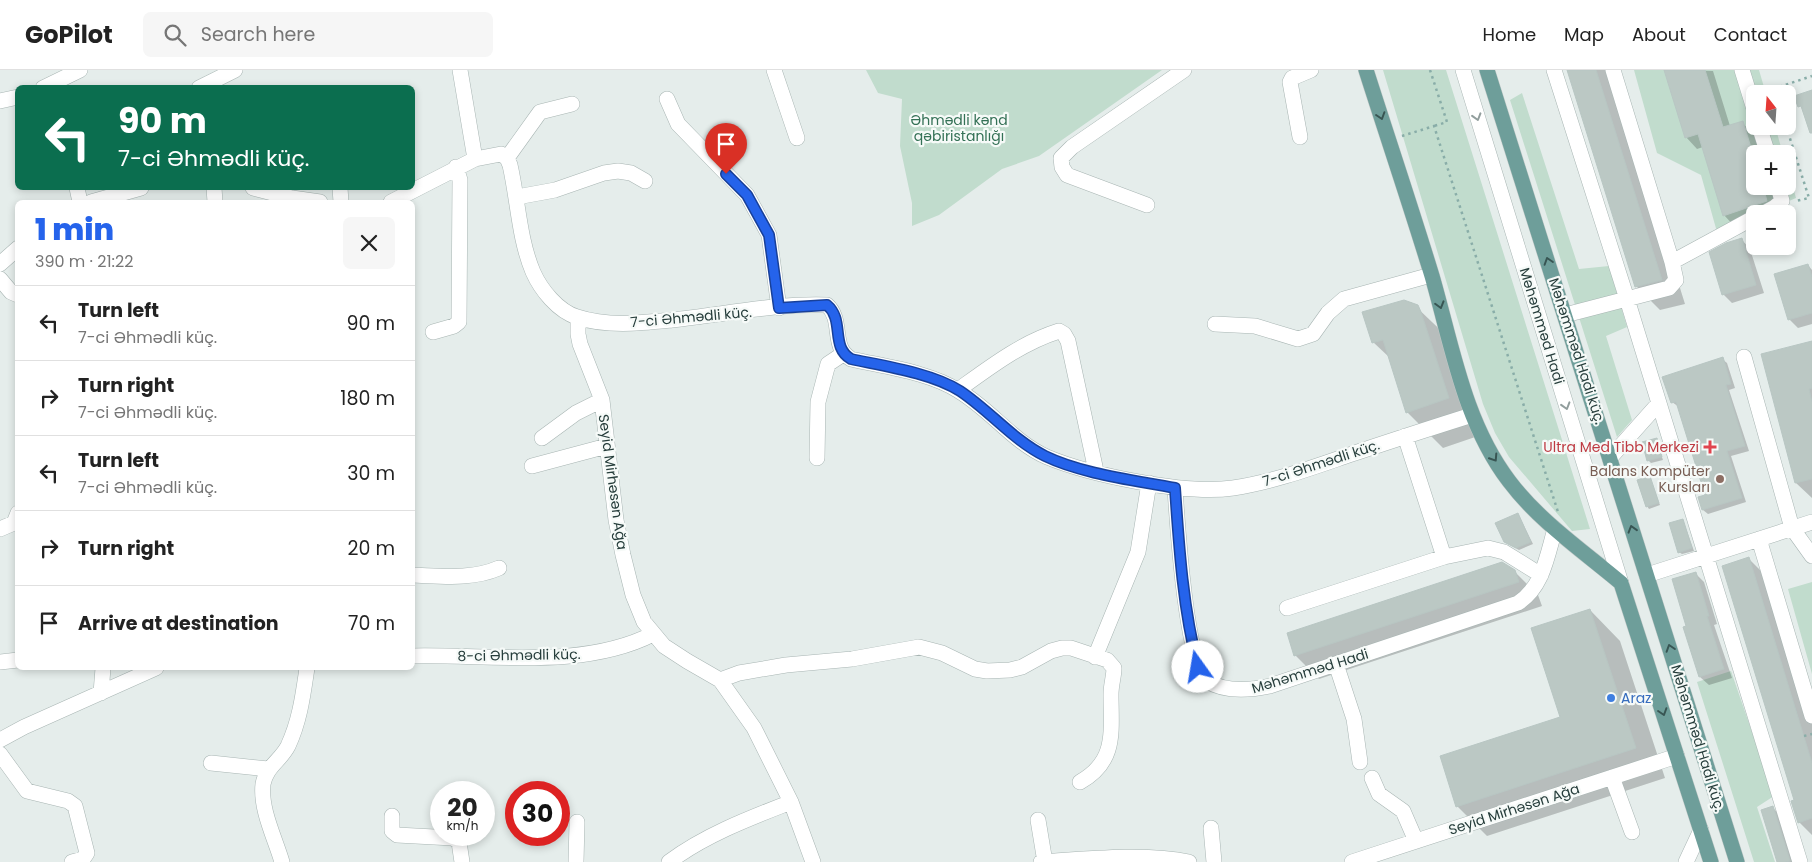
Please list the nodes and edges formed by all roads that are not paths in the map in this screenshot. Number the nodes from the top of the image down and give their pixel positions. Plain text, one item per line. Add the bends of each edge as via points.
1 (80, 70) edge
2 (235, 70) edge
3 (460, 70) edge
4 (774, 70) edge
5 (1184, 70) edge
6 (1311, 70) edge
7 (1366, 70) edge
8 (1463, 70) edge
9 (1487, 70) edge
10 (1554, 70) edge
11 (1613, 70) edge
12 (1742, 70) edge
13 (63, 83) edge
14 (205, 85) edge
15 (1747, 85) edge
16 (15, 98) edge
17 (667, 99) dead end
18 (0, 101) edge
19 (572, 104) dead end
20 (1300, 137) dead end
21 (797, 138) dead end
22 (507, 158) junction
23 (475, 159) junction
24 (456, 167) junction
25 (645, 181) dead end
26 (415, 189) edge
27 (134, 190) edge
28 (260, 190) edge
29 (413, 190) edge
30 (1780, 195) edge
31 (517, 197) junction
32 (98, 200) edge
33 (292, 200) edge
34 (395, 200) edge
35 (1148, 205) dead end
36 (1777, 205) edge
37 (1746, 222) edge
38 (15, 251) edge
39 (1672, 262) junction
40 (0, 264) edge
41 (1431, 275) junction
42 (0, 279) edge
43 (15, 294) edge
44 (1627, 299) junction
45 (779, 308) junction
46 (1565, 315) junction
47 (578, 318) junction
48 (1215, 324) dead end
49 (433, 332) dead end
50 (843, 354) junction
51 (1744, 356) dead end
52 (958, 390) junction
53 (602, 400) junction
54 (1659, 403) junction
55 (1472, 415) junction
56 (1404, 436) junction
57 (542, 438) dead end
58 (607, 446) junction
59 (818, 458) dead end
60 (1610, 458) junction
61 (532, 466) dead end
62 (1096, 471) junction
63 (1149, 483) junction
64 (1175, 488) junction
65 (15, 520) edge
66 (1812, 522) edge
67 (1555, 528) junction
68 (1792, 528) junction
69 (0, 529) edge
70 (1759, 539) junction
71 (1812, 556) edge
72 (1706, 557) junction
73 (1444, 558) junction
74 (499, 568) dead end
75 (415, 575) edge
76 (1541, 575) junction
77 (1647, 575) junction
78 (1621, 583) junction
79 (1287, 608) dead end
80 (653, 634) junction
81 (415, 656) edge
82 (1095, 657) junction
83 (15, 660) edge
84 (0, 662) edge
85 (1336, 664) junction
86 (103, 670) edge
87 (152, 670) edge
88 (307, 670) edge
89 (720, 680) junction
90 (101, 693) junction
91 (1812, 716) edge
92 (0, 740) edge
93 (0, 754) edge
94 (1677, 756) junction
95 (1360, 762) dead end
96 (211, 763) dead end
97 (268, 769) junction
98 (1612, 777) junction
99 (1372, 778) dead end
100 (1080, 782) dead end
101 (791, 802) junction
102 (392, 816) dead end
103 (1038, 820) dead end
104 (577, 822) dead end
105 (1211, 828) dead end
106 (1701, 830) junction
107 (1632, 832) dead end
108 (1416, 841) junction
109 (72, 862) edge
110 (282, 862) edge
111 (462, 862) edge
112 (576, 862) edge
113 (669, 862) edge
114 (813, 862) edge
115 (1043, 862) edge
116 (1189, 862) edge
117 (1214, 862) edge
118 (1352, 862) edge
119 (1686, 862) edge
120 (1711, 862) edge
121 (1737, 862) edge
122 (1800, 862) edge

1 - 13 street
2 - 14 street
3 - 23 street
4 - 21 street
5 - 35 street via 1072,147 1061,158 1067,175
6 - 20 street via 1290,82
7 -> 41 main road
8 -> 78 street, Məhəmməd Hadi
46 -> 9 main road, Məhəmməd Hadi küç.
10 - 44 street
11 - 39 street
12 - 15 street
16 - 18 street
17 - 45 street via 678,124 747,195 769,235
19 - 22 street via 540,112
22 - 23 street via 501,154
22 - 31 street
23 - 24 street
24 - 26 street
24 - 49 street via 460,180 459,322
25 - 31 street via 631,173 618,171 555,190
27 - 32 street
28 - 33 street
29 - 34 street
30 - 36 street via 1782,201
31 - 47 street via 526,249 534,273 553,301
37 - 39 street
38 - 40 street
39 - 44 street via 1676,280 1669,288
41 - 48 street via 1344,299 1312,334 1298,339 1255,326
41 -> 55 main road
42 - 43 street
44 - 46 street
44 - 54 street
45 - 47 street, 7-ci Əhmədli küç. via 642,323
45 - 50 street, 7-ci Əhmədli küç. via 827,305 836,316
46 - 60 main road, Məhəmməd Hadi küç.
47 - 53 street, Seyid Mirhəsən Ağa via 580,344
50 - 52 street, 7-ci Əhmədli küç. via 851,359 924,376
50 - 59 street via 828,364 818,402
51 - 68 street
52 - 62 street, 7-ci Əhmədli küç. via 1019,441 1046,456
52 - 62 street via 1014,350 1058,331 1064,334
53 - 57 street via 576,413
53 - 58 street, Seyid Mirhəsən Ağa
54 - 60 street
54 - 72 street
55 - 56 street, 7-ci Əhmədli küç.
55 -> 67 main road via 1489,451 1509,481
56 - 64 street, 7-ci Əhmədli küç. via 1278,479 1231,488
56 - 73 street
58 - 61 street
58 - 80 street, Seyid Mirhəsən Ağa via 616,520 631,587 644,622
77 -> 60 main road, Məhəmməd Hadi küç.
62 - 63 street, 7-ci Əhmədli küç.
63 - 64 street, 7-ci Əhmədli küç.
63 - 82 street via 1138,552
64 - 85 street, Məhəmməd Hadi via 1180,558 1193,648 1198,667 1206,680 1218,686 1246,690 1270,686
65 - 69 street
66 - 68 street
67 - 76 street, Məhəmməd Hadi
67 - 78 main road
68 - 70 street
68 - 71 street
70 - 72 street
70 - 91 street
72 - 77 street
72 - 122 street
73 - 76 street via 1488,548 1504,552
73 - 79 street
74 - 75 street via 460,577
76 - 85 street, Məhəmməd Hadi via 1528,596 1512,606
77 - 78 main road
121 -> 77 main road, Məhəmməd Hadi küç.
78 -> 94 main road, Məhəmməd Hadi küç.
80 - 81 street, 8-ci Əhmədli küç. via 607,651 570,657
80 - 89 street, Seyid Mirhəsən Ağa via 664,646
82 - 89 street via 1062,648 1022,667 988,671 919,647 739,673
82 - 100 street via 1111,663 1114,668 1111,739 1095,773
83 - 84 street
85 - 95 street via 1354,719
86 - 90 street
87 - 90 street
88 - 97 street via 301,713 294,732 287,748
89 - 101 street, Seyid Mirhəsən Ağa via 754,728
90 - 92 street
93 - 109 street via 27,791 68,801 75,806 87,853 83,859
94 - 98 street, Seyid Mirhəsən Ağa
94 - 106 main road, Məhəmməd Hadi küç.
96 - 97 street
97 - 110 street via 263,784 264,804
98 - 107 street
98 - 108 street, Seyid Mirhəsən Ağa
99 - 108 street via 1379,794 1404,811
101 - 113 street via 746,820 682,852
101 - 114 street, Seyid Mirhəsən Ağa
102 - 111 street via 392,831 397,835 453,838 459,842
103 - 115 street
104 - 112 street
105 - 117 street
106 - 119 street
106 - 120 main road, Məhəmməd Hadi küç.
108 - 118 street, Seyid Mirhəsən Ağa
115 - 116 street via 1125,859

